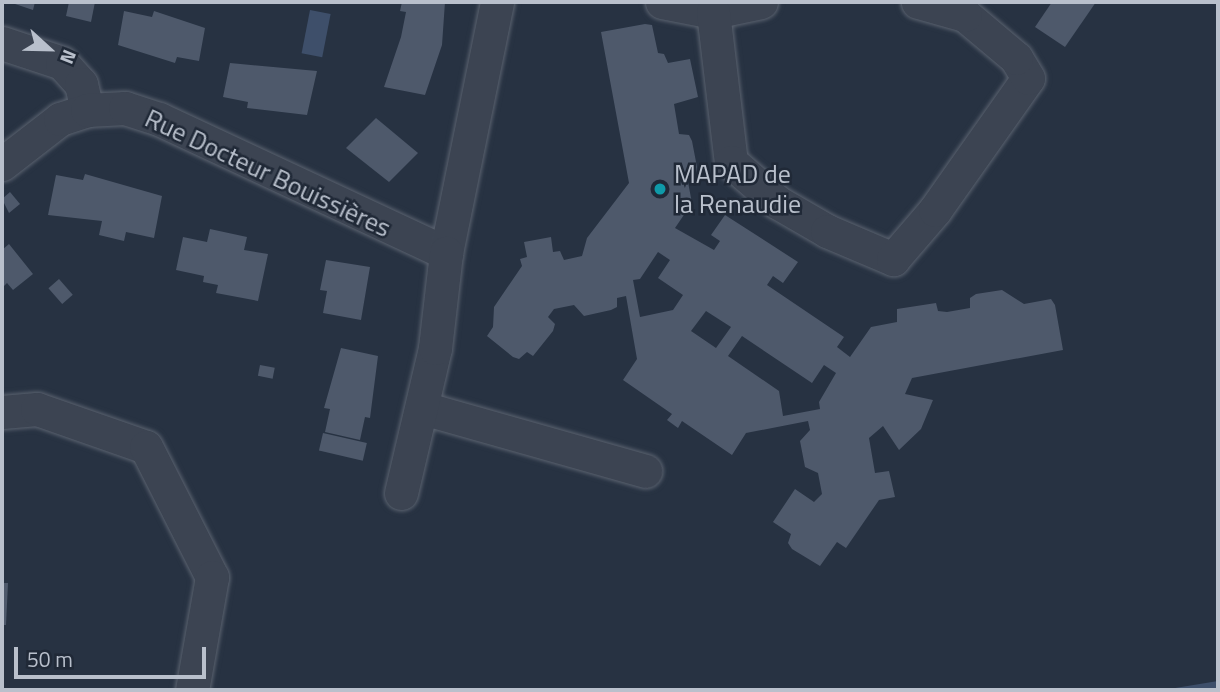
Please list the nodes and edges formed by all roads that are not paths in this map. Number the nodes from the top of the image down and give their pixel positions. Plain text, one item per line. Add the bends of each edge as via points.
1 (497, 2) edge
2 (662, 2) edge
3 (761, 2) edge
4 (918, 2) edge
5 (713, 12) junction
6 (2, 43) edge
7 (87, 110) junction
8 (2, 164) edge
9 (446, 253) junction
10 (423, 408) junction
11 (2, 412) edge
12 (645, 471) dead end
13 (401, 493) dead end
14 (192, 690) edge

1 - 9 street
2 - 5 street
3 - 5 street
4 - 5 street via 965,15 1016,58 1028,78 935,210 893,259 827,231 778,202 732,162
6 - 7 street via 62,63 81,84
7 - 8 street, Rue Docteur Bouissières via 60,119
7 - 9 street, Rue Docteur Bouissières via 125,108 159,119
9 - 10 street
10 - 12 street
10 - 13 street
11 - 14 street via 37,410 146,447 212,578

